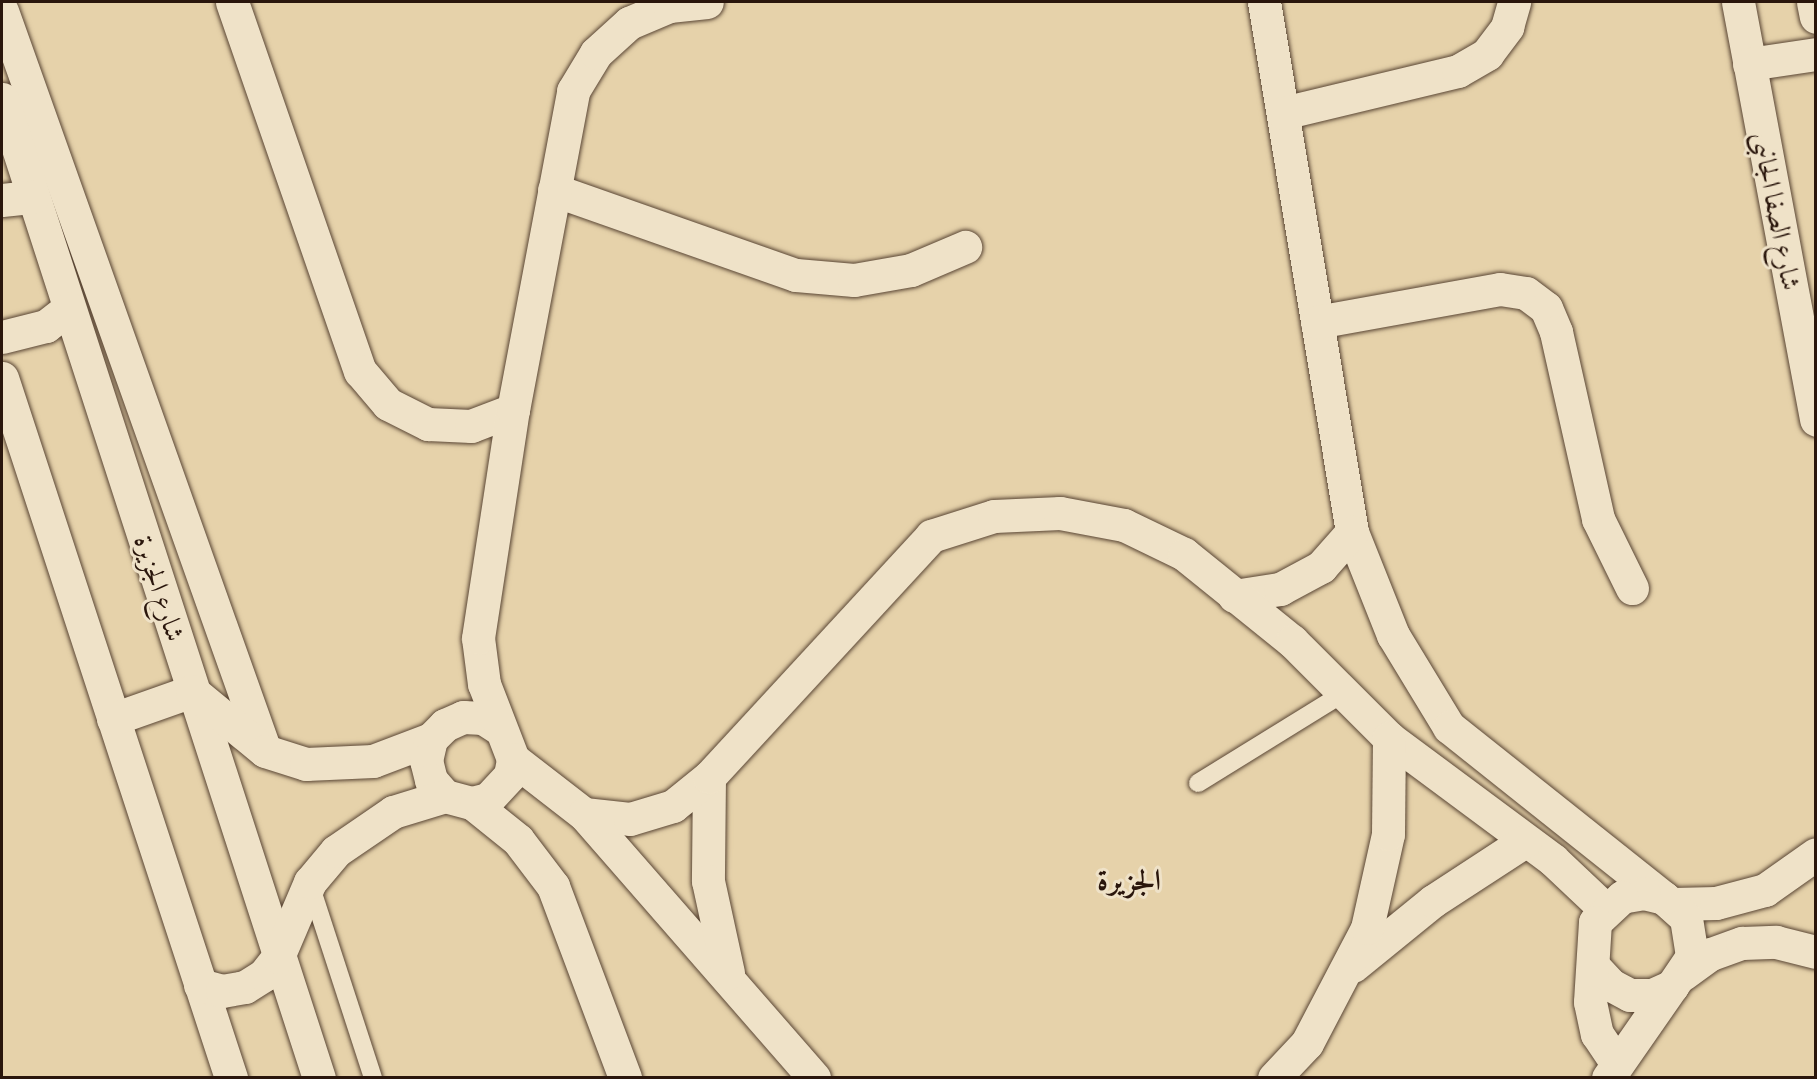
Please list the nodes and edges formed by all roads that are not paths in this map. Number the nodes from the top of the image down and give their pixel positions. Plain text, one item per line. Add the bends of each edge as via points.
1 (232, 2) edge
2 (707, 2) edge
3 (1264, 2) edge
4 (1514, 2) edge
5 (1738, 2) edge
6 (1813, 2) edge
7 (2, 11) edge
8 (1815, 17) edge
9 (1815, 54) edge
10 (1749, 63) junction
11 (2, 99) edge
12 (1283, 113) junction
13 (554, 190) junction
14 (17, 199) edge
15 (965, 247) dead end
16 (69, 308) junction
17 (1317, 322) junction
18 (2, 337) edge
19 (2, 378) edge
20 (513, 410) junction
21 (1815, 420) edge
22 (1352, 532) junction
23 (1632, 588) dead end
24 (1234, 596) junction
25 (192, 691) junction
26 (1344, 693) junction
27 (113, 719) junction
28 (500, 729) junction
29 (1389, 738) junction
30 (431, 739) junction
31 (265, 751) junction
32 (513, 759) junction
33 (709, 777) junction
34 (1198, 783) dead end
35 (458, 799) junction
36 (584, 814) junction
37 (1525, 841) junction
38 (1815, 854) edge
39 (310, 882) junction
40 (1765, 890) junction
41 (1668, 901) junction
42 (1605, 909) junction
43 (1771, 942) junction
44 (1815, 952) edge
45 (278, 957) junction
46 (1596, 969) junction
47 (1347, 971) junction
48 (1678, 980) junction
49 (731, 983) junction
50 (200, 985) junction
51 (1612, 1070) edge
52 (808, 1076) edge
53 (231, 1077) edge
54 (319, 1077) edge
55 (373, 1077) edge
56 (625, 1077) edge
57 (1274, 1077) edge

1 - 20 street via 360,371 388,404 428,424 471,426
2 - 13 street via 669,6 629,23 596,52 573,91
3 - 12 street
4 - 12 street via 1507,27 1487,54 1458,70
5 - 10 street, شارع الصفا الجانبى
6 - 8 street
7 - 31 street
9 - 10 street
10 - 21 street, شارع الصفا الجانبى
11 - 14 street, شارع الجزيرة
12 - 17 street
13 - 15 street via 796,275 854,280 889,274
13 - 20 street
14 - 16 street, شارع الجزيرة
16 - 18 street via 46,326
16 - 25 street, شارع الجزيرة
17 - 22 street
17 - 23 street via 1500,289 1526,293 1546,308 1556,332 1598,519
19 - 27 street
20 - 28 street via 478,638 484,684
22 - 24 street via 1321,567 1280,589
22 - 41 street via 1393,635 1449,727
24 - 26 street via 1292,641
24 - 33 street via 1184,554 1124,525 1059,513 994,516 930,536
25 - 27 street
25 - 31 street
25 - 45 street, شارع الجزيرة
26 - 29 street
26 - 34 lane
27 - 50 street
28 - 30 street via 483,718 463,717 445,725
28 - 32 street
29 - 37 street
29 - 47 street via 1390,798 1380,882
30 - 31 street via 392,758 350,766 306,764
30 - 35 street via 426,760 431,780
32 - 35 street via 501,789
32 - 36 street
33 - 36 street via 673,806 640,815
33 - 49 street via 708,881
35 - 39 street via 369,825
35 - 56 street via 518,840 553,886
36 - 49 street
37 - 42 street
37 - 47 street via 1433,901
38 - 40 street
39 - 45 street
39 - 55 lane
40 - 41 street via 1716,903
40 - 43 street
41 - 42 street via 1644,893
41 - 48 street via 1692,936
42 - 46 street via 1591,938
43 - 44 street
43 - 48 street via 1742,943 1711,954
45 - 50 street via 264,975 245,987 222,991
45 - 54 street, شارع الجزيرة
46 - 48 street via 1611,985 1630,995 1652,995
46 - 51 street via 1590,1002 1597,1034
47 - 57 street via 1307,1043
48 - 51 street
49 - 52 street
50 - 53 street

